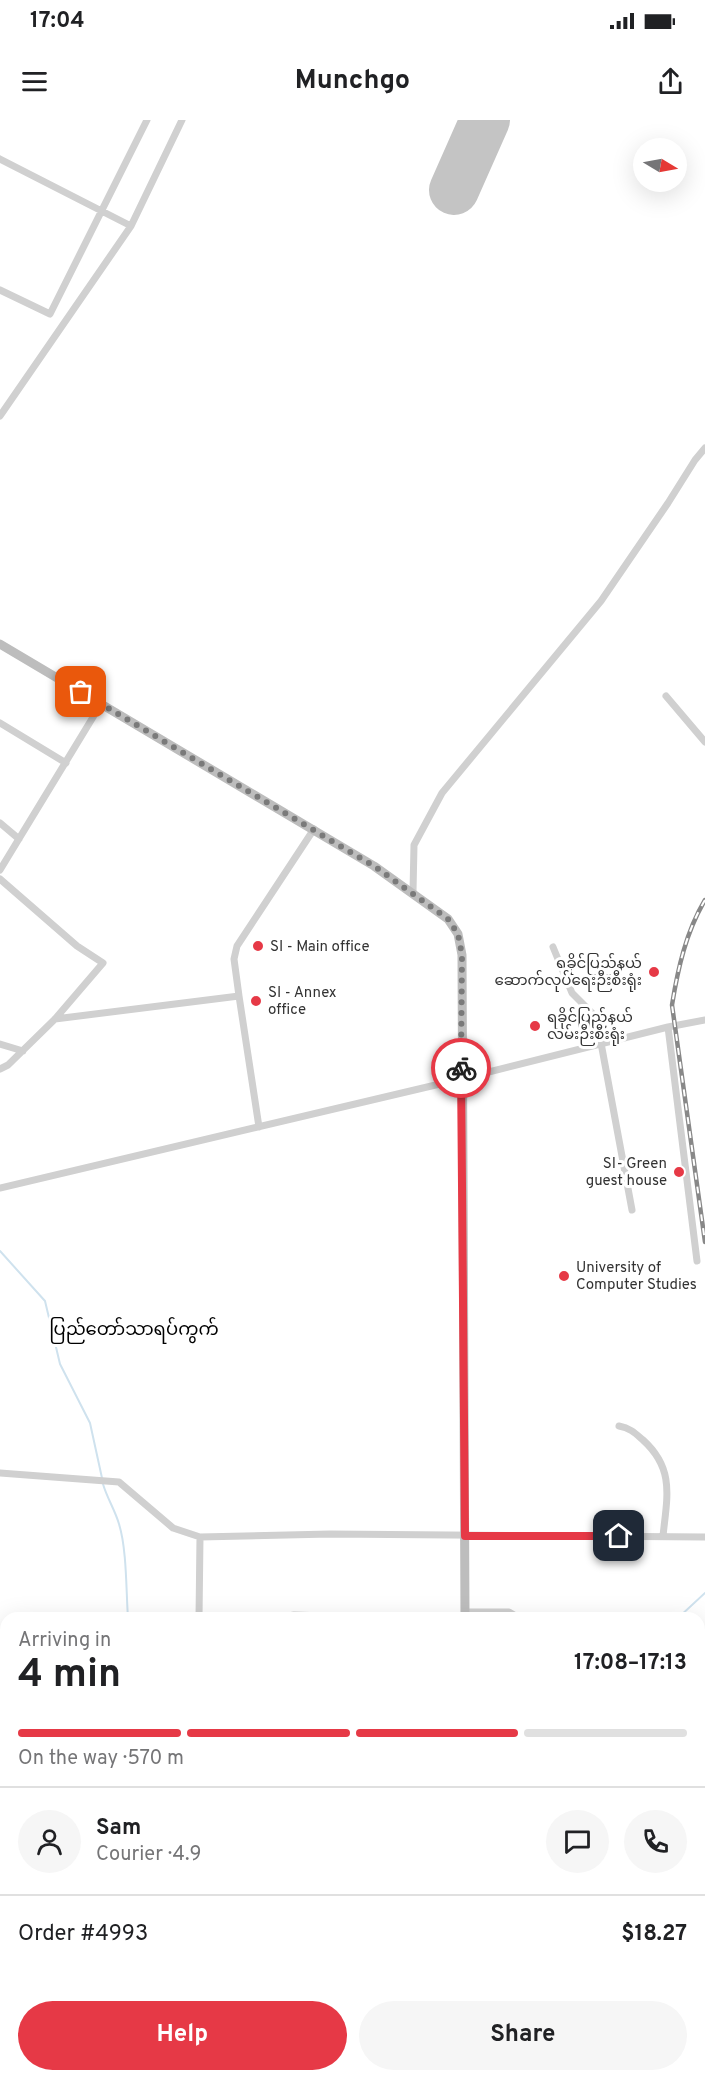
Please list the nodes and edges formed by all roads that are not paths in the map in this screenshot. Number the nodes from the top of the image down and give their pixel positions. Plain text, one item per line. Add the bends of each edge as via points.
1 (147, 120) edge
2 (182, 120) edge
3 (0, 159) edge
4 (102, 211) junction
5 (131, 226) junction
6 (0, 290) edge
7 (0, 416) edge
8 (705, 448) edge
9 (0, 644) edge
10 (666, 696) dead end
11 (101, 704) junction
12 (0, 723) edge
13 (705, 742) edge
14 (66, 763) junction
15 (0, 823) edge
16 (314, 829) junction
17 (19, 839) junction
18 (0, 870) edge
19 (0, 879) edge
20 (413, 892) junction
21 (553, 947) dead end
22 (239, 996) junction
23 (55, 1019) junction
24 (705, 1020) edge
25 (668, 1027) junction
26 (601, 1043) junction
27 (0, 1044) edge
28 (23, 1051) junction
29 (0, 1069) edge
30 (461, 1079) junction
31 (259, 1127) junction
32 (0, 1188) edge
33 (632, 1210) dead end
34 (697, 1261) dead end
35 (619, 1426) dead end
36 (0, 1473) edge
37 (465, 1536) junction
38 (663, 1536) junction
39 (200, 1537) junction
40 (705, 1537) edge
41 (199, 1612) edge
42 (465, 1612) edge

1 - 4 street
2 - 5 street
3 - 4 street
4 - 5 street
4 - 6 street via 50,314
5 - 7 street
8 - 20 street via 601,600 442,793 414,845
9 - 11 street
10 - 13 street
11 - 14 street
11 - 16 street
12 - 14 street
14 - 17 street
15 - 17 street
16 - 20 street
16 - 22 street via 237,946 234,959
17 - 18 street
19 - 23 street via 77,946 103,963
20 - 30 street via 448,919 458,934
21 - 26 street via 572,993 593,1014
22 - 23 street
22 - 31 street
23 - 28 street
24 - 25 street
25 - 26 street
25 - 34 street
26 - 30 street
26 - 33 street
27 - 28 street
28 - 29 street
30 - 31 street
30 - 37 street
31 - 32 street
35 - 38 street via 630,1428 652,1448 665,1470 668,1489
36 - 39 street via 118,1482 173,1528
37 - 38 street
37 - 39 street
37 - 42 street
38 - 40 street
39 - 41 street

